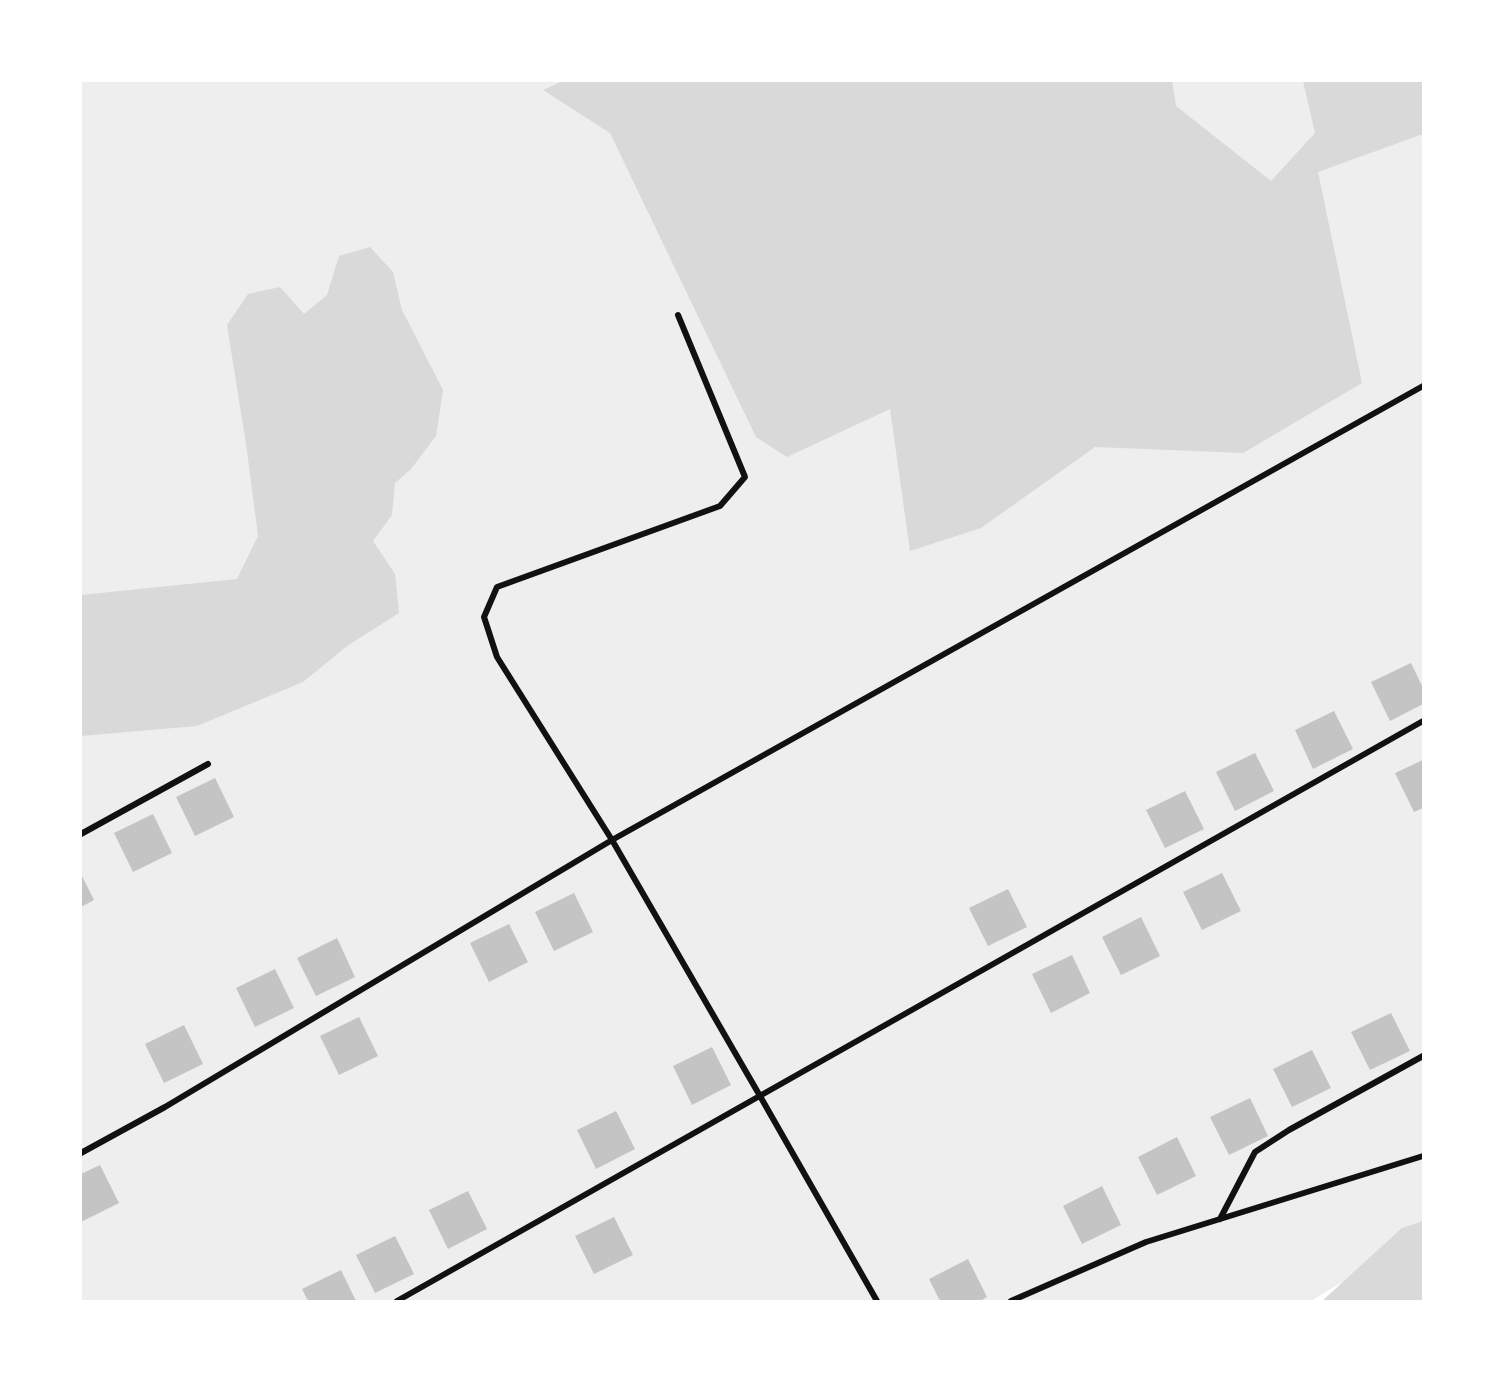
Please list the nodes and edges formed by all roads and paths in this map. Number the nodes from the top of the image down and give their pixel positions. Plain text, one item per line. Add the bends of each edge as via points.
1 (678, 315) dead end
2 (1423, 386) edge
3 (1423, 721) edge
4 (208, 764) dead end
5 (81, 834) edge
6 (612, 840) junction
7 (1423, 1056) edge
8 (760, 1096) junction
9 (81, 1153) edge
10 (1423, 1156) edge
11 (1220, 1219) junction
12 (397, 1301) edge
13 (877, 1301) edge
14 (1011, 1301) edge

1 - 6 street via 744,477 720,506 497,587 484,617 497,657
2 - 6 street
3 - 8 street
4 - 5 street
6 - 8 street
6 - 9 street
7 - 11 street via 1255,1152
8 - 12 street
8 - 13 street
10 - 11 street
11 - 14 street via 1146,1242

